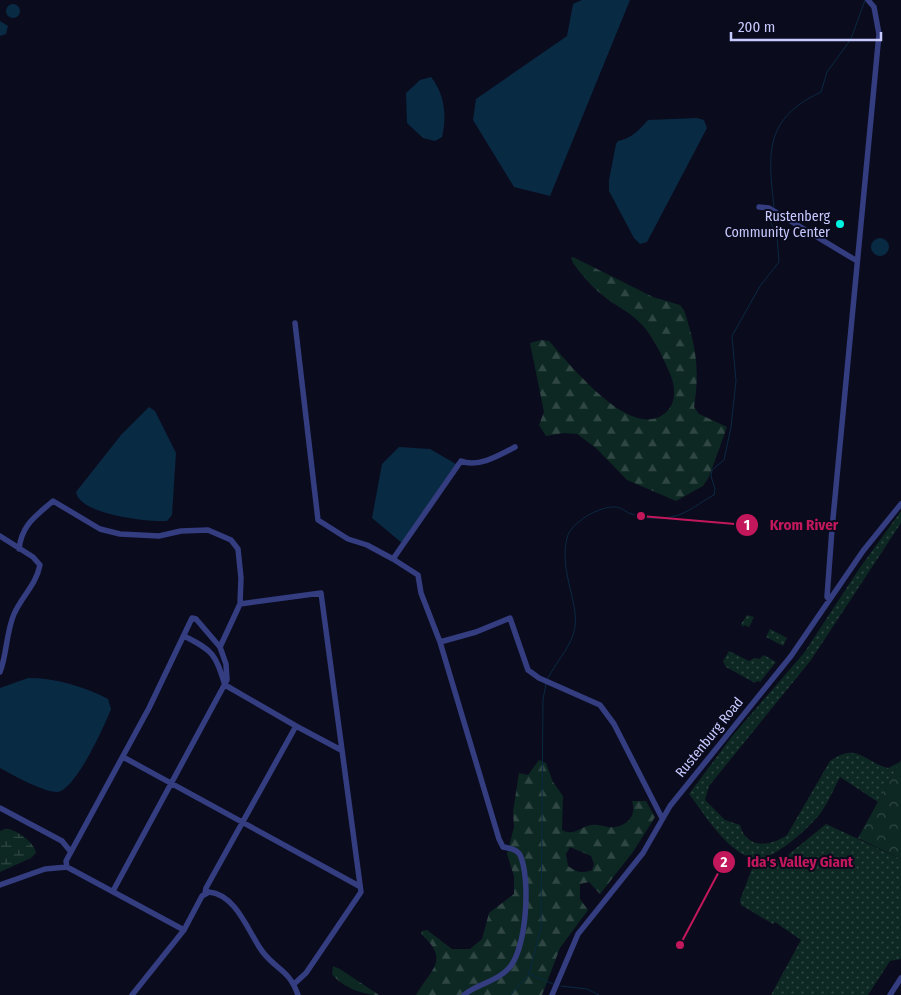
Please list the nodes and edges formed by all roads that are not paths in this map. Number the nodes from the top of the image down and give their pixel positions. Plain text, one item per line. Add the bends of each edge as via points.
1 (869, 1) edge
2 (759, 207) dead end
3 (857, 261) junction
4 (295, 323) dead end
5 (516, 447) dead end
6 (901, 504) edge
7 (0, 536) edge
8 (19, 548) junction
9 (393, 559) junction
10 (829, 599) junction
11 (240, 604) junction
12 (184, 636) junction
13 (440, 642) junction
14 (220, 648) junction
15 (1, 668) edge
16 (225, 685) junction
17 (296, 726) junction
18 (341, 750) junction
19 (123, 756) junction
20 (172, 783) junction
21 (0, 808) edge
22 (662, 818) junction
23 (242, 822) junction
24 (71, 852) junction
25 (67, 867) junction
26 (0, 885) edge
27 (359, 886) junction
28 (113, 891) junction
29 (205, 893) junction
30 (184, 930) junction
31 (901, 978) edge
32 (294, 984) junction
33 (132, 995) edge
34 (298, 995) edge
35 (464, 995) edge
36 (552, 995) edge
37 (890, 995) edge

1 - 3 street via 878,18 879,34
2 - 3 street via 769,208
3 - 10 street
4 - 9 street via 318,520 348,539 367,544
5 - 9 street via 496,458 468,464 461,461
6 - 10 street, Rustenburg Road
7 - 8 street
8 - 11 street via 24,528 53,501 100,529 120,534 159,536 208,530 231,540 238,549
8 - 15 street via 40,565 38,578 15,612
9 - 13 street via 418,575 421,593
10 - 22 street, Rustenburg Road via 791,656
11 - 14 street
11 - 18 street via 321,593
12 - 14 street via 192,618 196,619
12 - 16 street via 216,658
12 - 19 street
13 - 22 street via 510,618 528,670 600,705 614,724
13 - 35 street via 499,839 503,847 520,854 526,885 526,911 515,959 506,972
14 - 16 street via 227,672
16 - 17 street
16 - 20 street
17 - 18 street
17 - 23 street
18 - 27 street
19 - 20 street
19 - 24 street
20 - 23 street
20 - 28 street
21 - 24 street via 62,841
22 - 36 street, Rustenburg Road via 643,853 578,934
23 - 27 street
23 - 29 street
24 - 25 street via 66,861
25 - 26 street via 45,869
25 - 28 street
27 - 32 street via 361,892 306,973
28 - 30 street
29 - 30 street
29 - 32 street via 214,892 230,904 245,921 262,951 287,972
30 - 33 street
31 - 37 street
32 - 34 street

